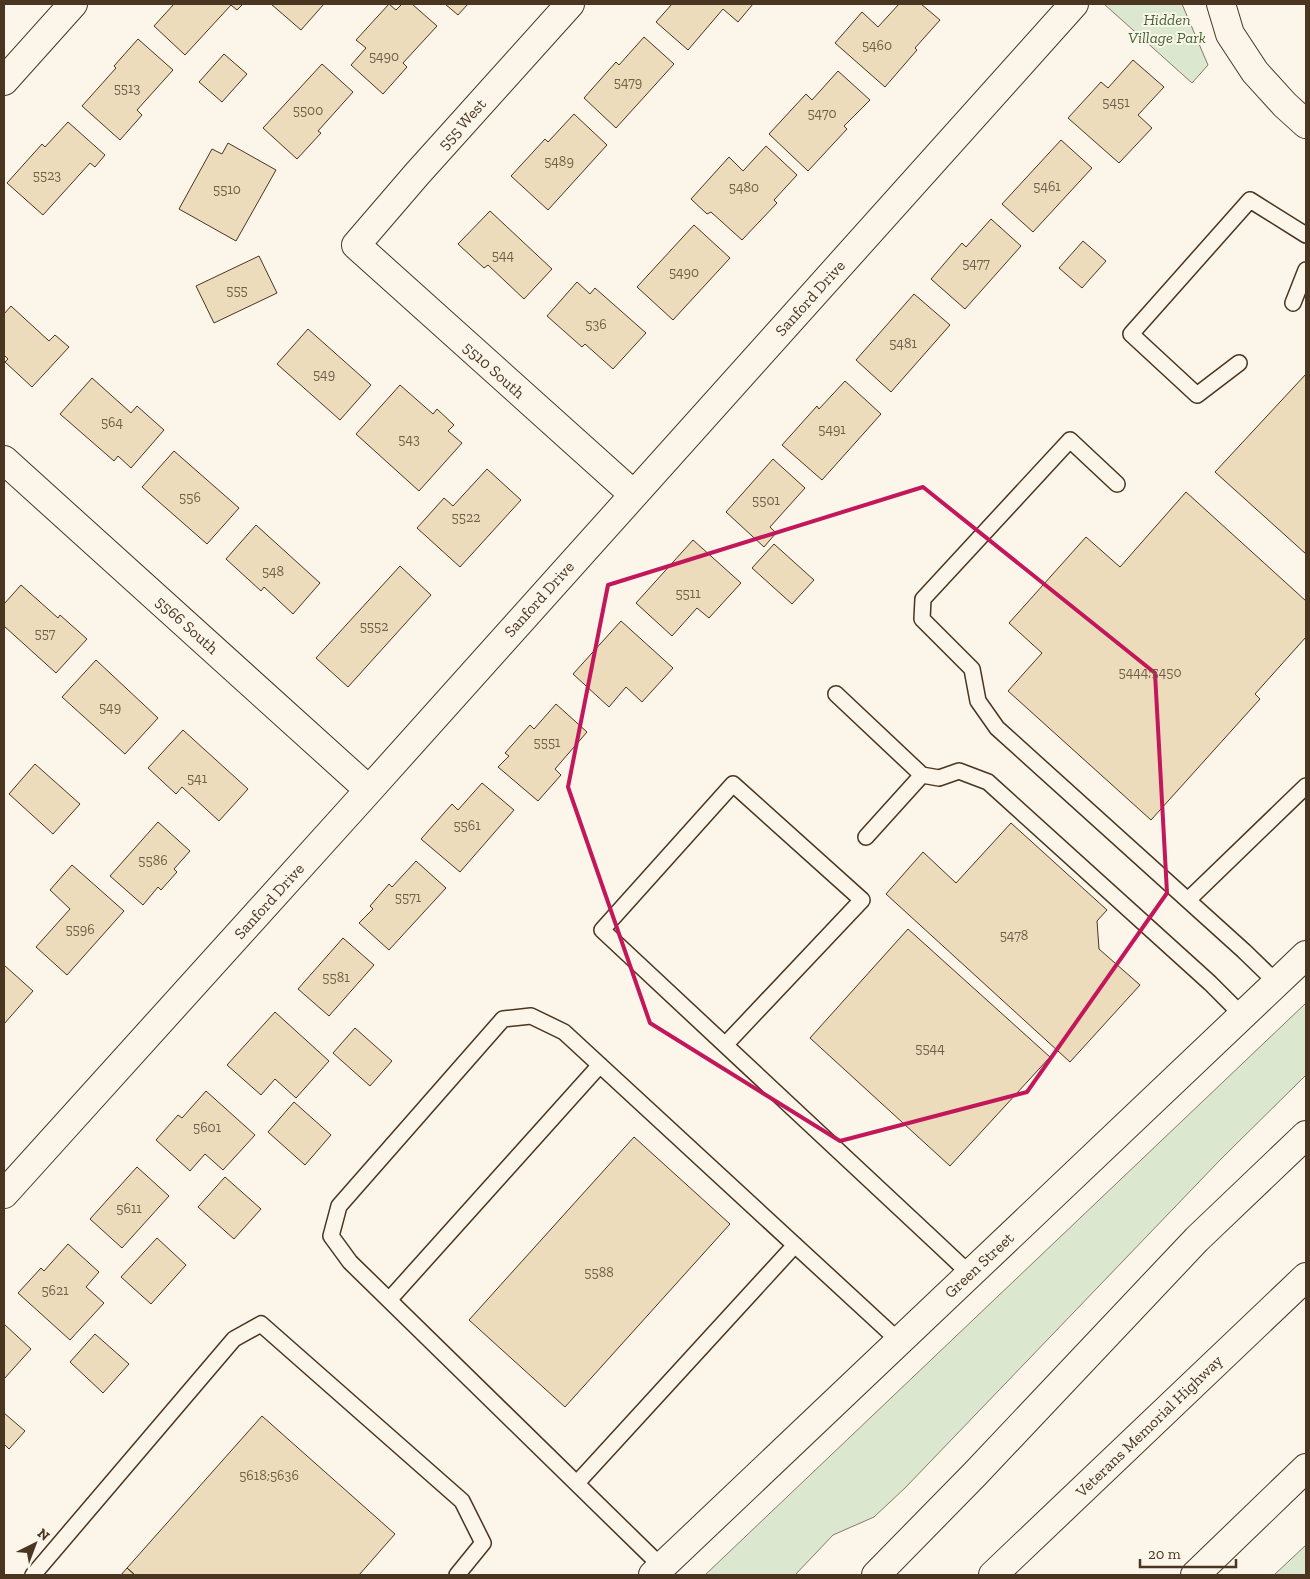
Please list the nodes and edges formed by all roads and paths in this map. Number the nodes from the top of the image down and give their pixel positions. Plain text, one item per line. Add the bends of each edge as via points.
1 (73, 4) edge
2 (570, 4) edge
3 (1074, 4) edge
4 (1221, 4) edge
5 (4, 81) edge
6 (1306, 124) edge
7 (1306, 235) edge
8 (356, 245) joint
9 (1306, 270) edge
10 (1293, 303) dead end
11 (1239, 363) dead end
12 (4, 460) edge
13 (1117, 484) dead end
14 (633, 494) junction
15 (836, 694) dead end
16 (922, 775) junction
17 (1306, 786) edge
18 (369, 790) junction
19 (866, 837) dead end
20 (1188, 900) junction
21 (1306, 955) edge
22 (1277, 983) junction
23 (1242, 1016) junction
24 (725, 1045) junction
25 (600, 1065) junction
26 (1306, 1135) edge
27 (4, 1194) edge
28 (795, 1245) junction
29 (970, 1274) junction
30 (1306, 1277) edge
31 (389, 1300) junction
32 (899, 1341) junction
33 (1306, 1468) edge
34 (577, 1483) junction
35 (657, 1571) edge
36 (33, 1575) edge
37 (456, 1575) edge
38 (876, 1575) edge
39 (993, 1575) edge
40 (1195, 1575) edge

1 - 5 main road
2 - 8 main road, 555 West
3 - 14 main road, Sanford Drive
4 - 6 main road via 1230,34 1255,72
7 - 11 lane via 1250,200 1131,334 1197,395
8 - 14 main road, 5510 South
9 - 10 lane
12 - 18 main road, 5566 South
13 - 20 lane via 1070,440 923,599 922,619 972,669 978,701 997,728
14 - 18 main road, Sanford Drive
15 - 16 lane
16 - 19 lane
16 - 23 lane via 939,778 959,771 988,782 1210,983
17 - 20 lane
18 - 27 main road, Sanford Drive
20 - 22 lane
21 - 22 main road, Green Street
22 - 23 main road, Green Street
23 - 29 main road, Green Street
24 - 24 lane via 602,930 733,784 862,900
24 - 29 lane
25 - 28 lane
25 - 31 lane
25 - 31 lane via 564,1032 531,1016 503,1020 496,1027 339,1206 332,1236 350,1262
26 - 38 main road via 1197,1239
28 - 32 lane
28 - 34 lane
29 - 32 main road, Green Street
30 - 39 main road, Veterans Memorial Highway
31 - 34 lane
32 - 35 main road, Green Street
33 - 40 main road
34 - 35 lane
36 - 37 lane via 234,1339 261,1324 462,1501 483,1543

